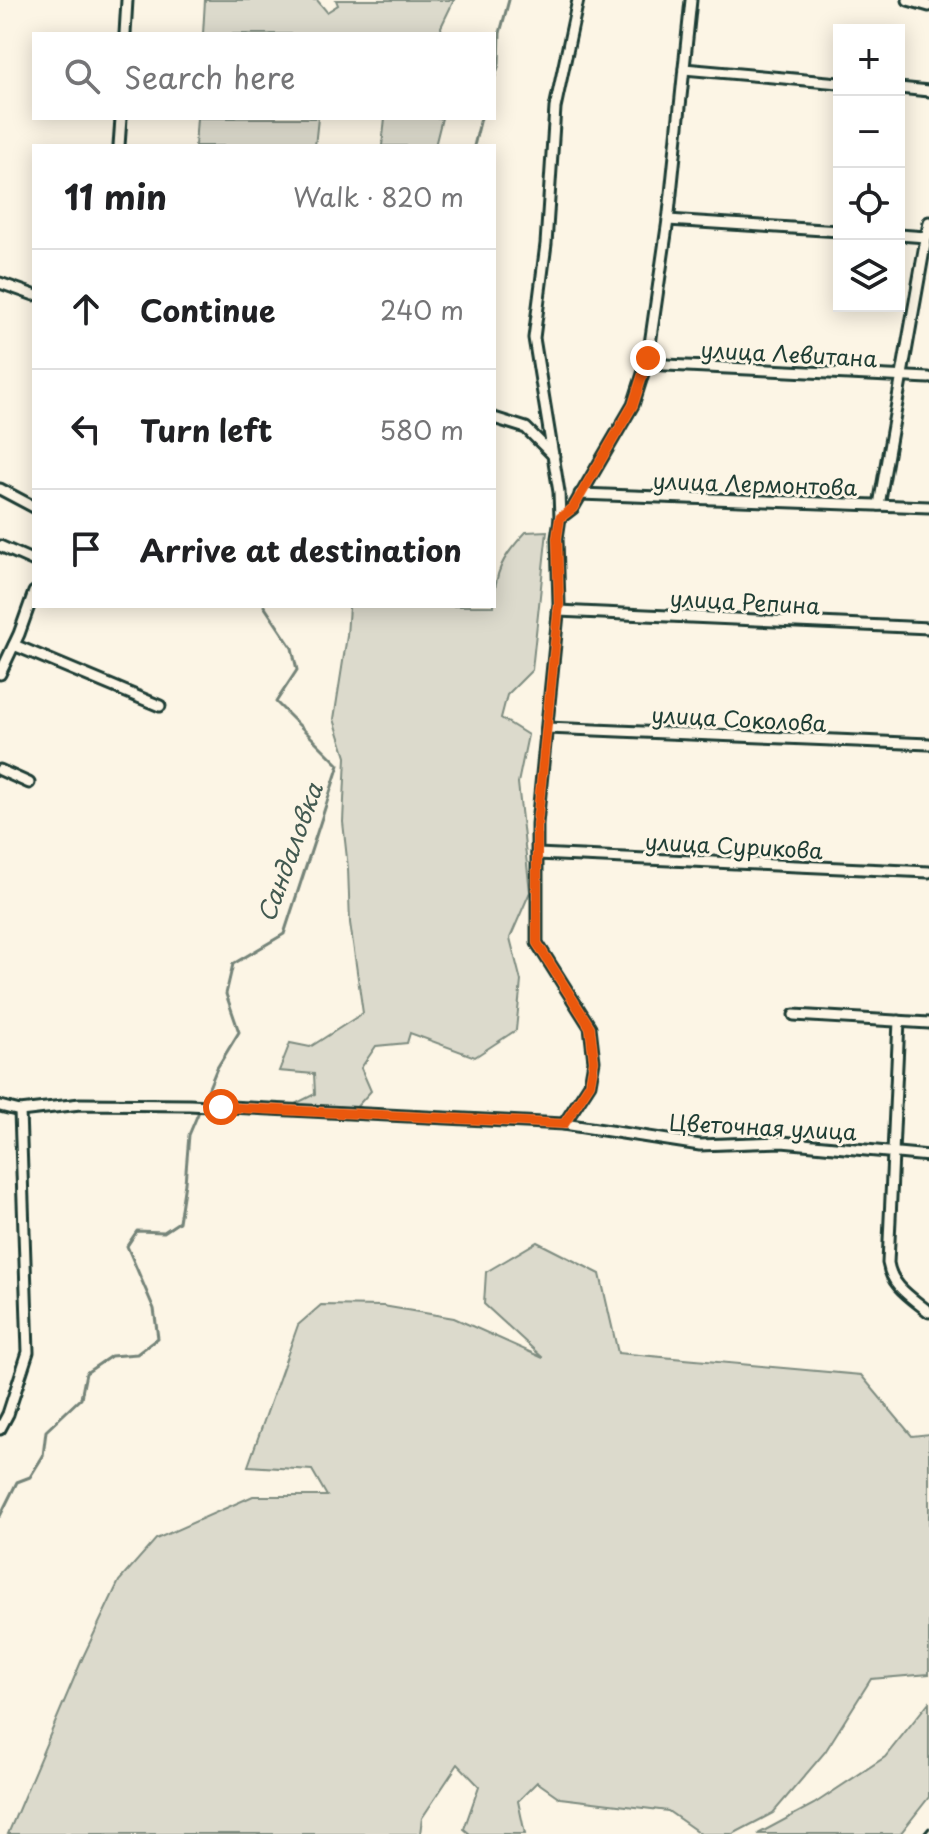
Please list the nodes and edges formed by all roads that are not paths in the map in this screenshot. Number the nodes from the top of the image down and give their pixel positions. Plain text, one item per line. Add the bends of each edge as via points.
1 (127, 0) edge
2 (578, 0) edge
3 (691, 0) edge
4 (908, 0) edge
5 (929, 6) edge
6 (125, 32) edge
7 (684, 69) junction
8 (833, 82) edge
9 (905, 89) edge
10 (929, 91) edge
11 (121, 120) edge
12 (119, 144) edge
13 (668, 220) junction
14 (929, 222) edge
15 (833, 231) edge
16 (905, 235) edge
17 (926, 237) junction
18 (924, 278) edge
19 (0, 283) edge
20 (32, 294) edge
21 (646, 364) junction
22 (902, 377) junction
23 (929, 378) edge
24 (496, 419) edge
25 (554, 456) junction
26 (0, 489) edge
27 (580, 494) junction
28 (879, 505) junction
29 (32, 506) edge
30 (929, 507) edge
31 (560, 518) junction
32 (0, 546) edge
33 (32, 560) edge
34 (32, 597) edge
35 (558, 611) junction
36 (929, 628) edge
37 (14, 645) junction
38 (0, 674) edge
39 (160, 706) dead end
40 (547, 728) junction
41 (929, 744) edge
42 (0, 770) edge
43 (29, 783) dead end
44 (537, 854) junction
45 (929, 872) edge
46 (794, 1015) dead end
47 (899, 1021) junction
48 (929, 1023) edge
49 (0, 1106) edge
50 (20, 1111) junction
51 (564, 1124) junction
52 (893, 1152) junction
53 (929, 1156) edge
54 (929, 1312) edge
55 (0, 1429) edge

1 - 6 street
2 - 25 street via 555,108 534,338
3 - 7 street
4 - 5 street
7 - 8 street
7 - 13 street
9 - 10 street
11 - 12 street
13 - 15 street
13 - 21 street
14 - 17 street
16 - 17 street
17 - 18 street
18 - 22 street
19 - 20 street
21 - 22 street, улица Левитана
21 - 27 street via 633,405
22 - 23 street, улица Левитана
22 - 28 street
24 - 25 street via 526,428
25 - 31 street
26 - 29 street
27 - 28 street, улица Лермонтова
27 - 31 street
28 - 30 street, улица Лермонтова
31 - 35 street
32 - 33 street
34 - 37 street
35 - 36 street, улица Репина
35 - 40 street
37 - 38 street
37 - 39 street
40 - 41 street, улица Соколова
40 - 44 street
42 - 43 street
44 - 45 street, улица Сурикова
44 - 51 street via 537,943 590,1027 594,1061 590,1084
46 - 47 street
47 - 48 street
47 - 52 street
49 - 50 street
50 - 51 street, Цветочная улица via 80,1104 189,1105
50 - 55 street via 28,1352
51 - 52 street, Цветочная улица via 700,1145 782,1142
52 - 53 street, Цветочная улица
52 - 54 street via 890,1275

